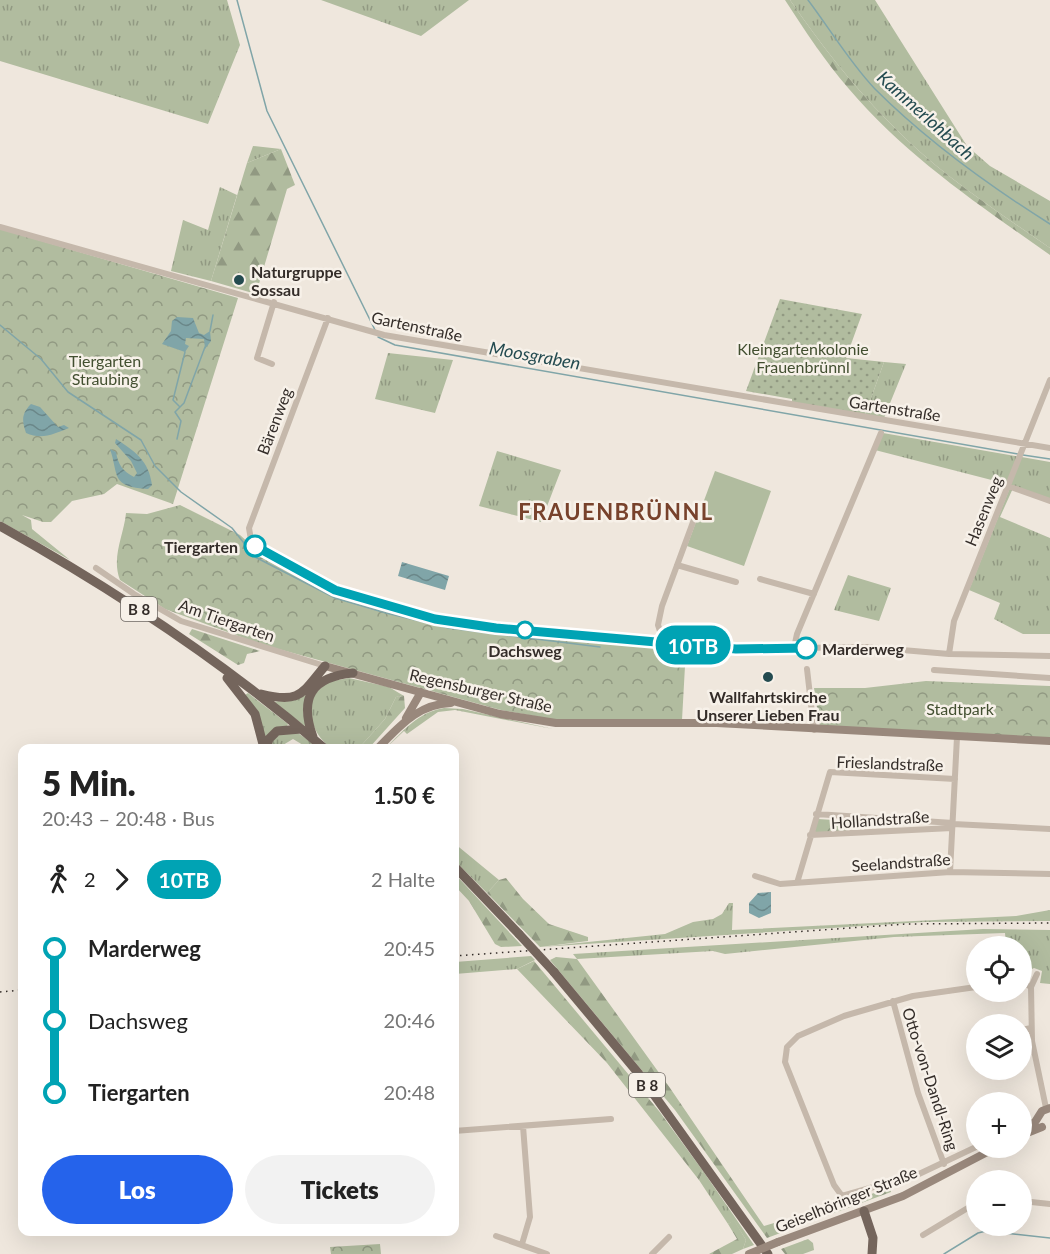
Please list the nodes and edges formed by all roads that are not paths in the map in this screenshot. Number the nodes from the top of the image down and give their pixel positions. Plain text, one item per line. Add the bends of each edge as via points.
1 (0, 227) edge
2 (274, 302) junction
3 (327, 318) junction
4 (272, 364) dead end
5 (1050, 380) edge
6 (881, 433) dead end
7 (1024, 443) junction
8 (1050, 448) edge
9 (1008, 486) junction
10 (1050, 501) edge
11 (696, 514) dead end
12 (0, 526) edge
13 (676, 565) junction
14 (96, 568) dead end
15 (760, 579) dead end
16 (736, 582) dead end
17 (814, 594) junction
18 (664, 642) junction
19 (794, 648) junction
20 (949, 654) junction
21 (1050, 656) edge
22 (207, 657) junction
23 (324, 666) junction
24 (807, 669) dead end
25 (934, 670) dead end
26 (353, 674) junction
27 (1050, 678) edge
28 (326, 679) junction
29 (421, 692) junction
30 (256, 693) junction
31 (461, 703) junction
32 (421, 710) junction
33 (403, 723) junction
34 (301, 729) junction
35 (814, 730) junction
36 (957, 737) junction
37 (314, 739) junction
38 (1050, 741) edge
39 (264, 744) edge
40 (267, 744) edge
41 (320, 744) edge
42 (382, 744) edge
43 (955, 779) junction
44 (816, 814) junction
45 (952, 825) junction
46 (1050, 829) edge
47 (810, 835) junction
48 (459, 871) edge
49 (950, 872) junction
50 (1050, 874) edge
51 (755, 876) dead end
52 (797, 883) junction
53 (1037, 974) dead end
54 (1032, 985) edge
55 (966, 989) edge
56 (893, 1001) junction
57 (1032, 1034) edge
58 (1048, 1108) edge
59 (1039, 1117) junction
60 (611, 1119) dead end
61 (1032, 1122) edge
62 (522, 1126) junction
63 (1046, 1129) edge
64 (459, 1131) edge
65 (966, 1152) edge
66 (973, 1158) edge
67 (945, 1164) junction
68 (1032, 1202) edge
69 (733, 1204) junction
70 (1050, 1204) edge
71 (966, 1209) edge
72 (864, 1211) junction
73 (923, 1235) dead end
74 (496, 1236) dead end
75 (669, 1237) dead end
76 (522, 1244) junction
77 (547, 1254) edge
78 (652, 1254) edge
79 (749, 1254) edge
80 (760, 1254) edge
81 (768, 1254) edge
82 (873, 1254) edge

1 - 2 street, Gartenstraße
2 - 3 street, Gartenstraße
2 - 4 street, Bärenweg via 257,358
3 - 7 street, Gartenstraße via 463,350
3 - 18 street, Bärenweg via 250,522 253,544 322,584 421,616 496,628
5 - 7 street, Hasenweg
6 - 17 street
7 - 8 street, Gartenstraße
7 - 9 street, Hasenweg
9 - 10 street
9 - 20 street, Hasenweg via 954,621
11 - 13 street
12 - 22 main road, B 8 via 107,588
13 - 16 street
13 - 18 street via 658,620
14 - 23 street, Am Tiergarten via 181,621
15 - 17 street
17 - 19 street
18 - 19 street via 744,650
19 - 20 street via 867,647
20 - 21 street
22 - 30 main road, B 8
22 - 39 main road via 251,706
23 - 26 street, Regensburger Straße
23 - 28 main road
23 - 30 main road via 300,694 278,698
24 - 35 street
25 - 27 street
26 - 28 main road
26 - 29 street, Regensburger Straße
28 - 37 main road via 307,700 306,715
29 - 31 street, Regensburger Straße
29 - 32 street
29 - 33 street
30 - 34 main road, B 8
31 - 32 street
31 - 35 street, Regensburger Straße via 556,723 717,723
32 - 33 street
33 - 42 street
34 - 37 main road, B 8
34 - 40 main road via 277,731
35 - 36 street, Regensburger Straße
36 - 38 street, Regensburger Straße
36 - 43 street, Frieslandstraße
37 - 41 main road, B 8
43 - 44 street, Frieslandstraße via 830,772
43 - 45 street, Frieslandstraße
44 - 45 street, Hollandstraße
44 - 47 street, Frieslandstraße
45 - 46 street, Hollandstraße
45 - 47 street, Hollandstraße
45 - 49 street, Hollandstraße
47 - 52 street, Frieslandstraße
48 - 69 main road, B 8, bridge via 554,972 639,1074
49 - 50 street, Seelandstraße
49 - 52 street, Seelandstraße
51 - 52 street, Seelandstraße via 780,884
53 - 54 street
55 - 56 street, Otto-von-Dandl-Ring
56 - 67 street, Otto-von-Dandl-Ring via 918,1093
56 - 67 street, Otto-von-Dandl-Ring via 798,1036 785,1053 786,1069 842,1196 892,1184
57 - 58 street via 1042,1096
58 - 59 street
59 - 61 street
59 - 63 street
60 - 62 street
62 - 64 street
62 - 76 street via 530,1217
65 - 67 street, Otto-von-Dandl-Ring
66 - 72 street, Geiselhöringer Straße via 903,1196
68 - 70 street
69 - 80 main road
69 - 81 main road, B 8
71 - 73 street
72 - 79 street, Geiselhöringer Straße, bridge
72 - 82 main road via 873,1238
74 - 76 street
75 - 78 street
76 - 77 street

